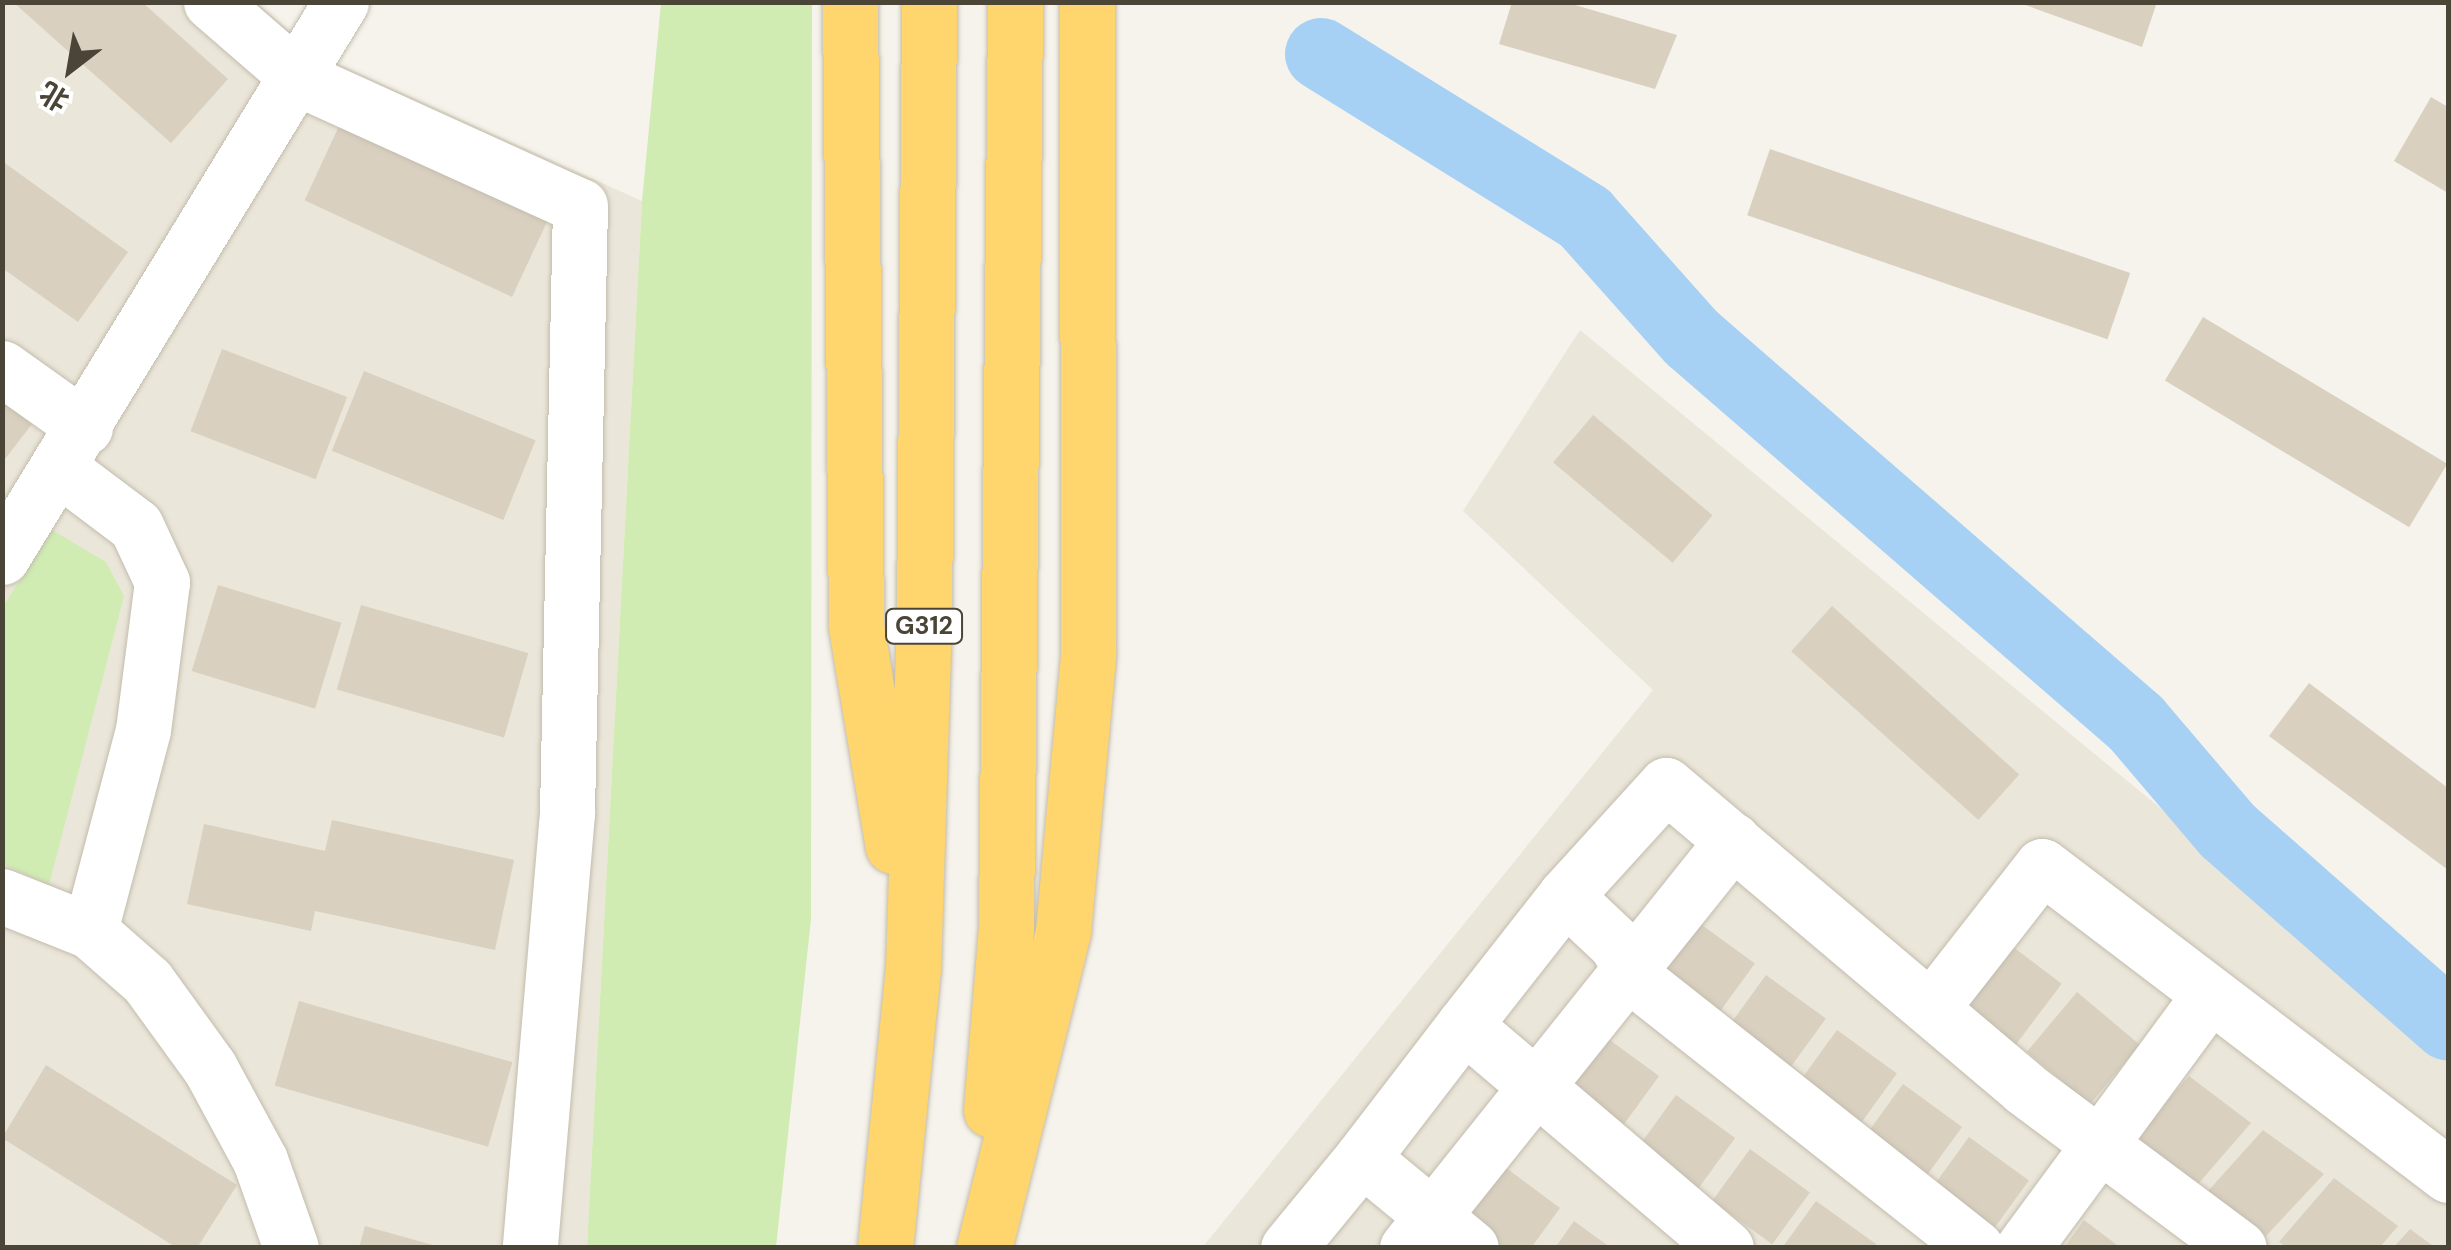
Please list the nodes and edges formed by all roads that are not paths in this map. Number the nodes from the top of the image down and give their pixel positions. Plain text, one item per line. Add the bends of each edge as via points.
1 (211, 2) edge
2 (341, 2) edge
3 (850, 2) edge
4 (928, 2) edge
5 (1016, 2) edge
6 (1086, 2) edge
7 (300, 79) junction
8 (2, 368) edge
9 (72, 447) junction
10 (2, 557) edge
11 (1733, 840) junction
12 (2, 896) edge
13 (1565, 896) junction
14 (90, 931) junction
15 (913, 969) junction
16 (1631, 970) junction
17 (2209, 996) junction
18 (1931, 1008) junction
19 (1464, 1025) junction
20 (1537, 1089) junction
21 (2102, 1148) junction
22 (1362, 1158) junction
23 (2448, 1174) edge
24 (1437, 1237) edge
25 (291, 1248) edge
26 (530, 1248) edge
27 (885, 1248) edge
28 (981, 1248) edge
29 (1288, 1248) edge
30 (1726, 1248) edge
31 (1976, 1248) edge
32 (2023, 1248) edge
33 (2239, 1248) edge

1 - 7 street
2 - 7 street
3 - 15 highway via 856,626
4 - 15 highway, G312 via 924,626
5 - 28 highway via 1006,930
6 - 28 highway via 1088,654 1063,931
7 - 9 street
7 - 26 street via 580,206 567,813
8 - 9 street
9 - 10 street
9 - 14 street via 136,526 162,582 143,730
11 - 13 street via 1666,785
11 - 16 street
11 - 18 street
12 - 14 street
13 - 16 street via 1616,944
13 - 19 street
14 - 25 street via 146,981 210,1068 260,1160
15 - 27 highway, G312
16 - 20 street
16 - 31 street
17 - 18 street via 2042,866
17 - 21 street
17 - 23 street
18 - 21 street
19 - 20 street
19 - 22 street
20 - 24 street
20 - 30 street
21 - 32 street
21 - 33 street
22 - 24 street
22 - 29 street

